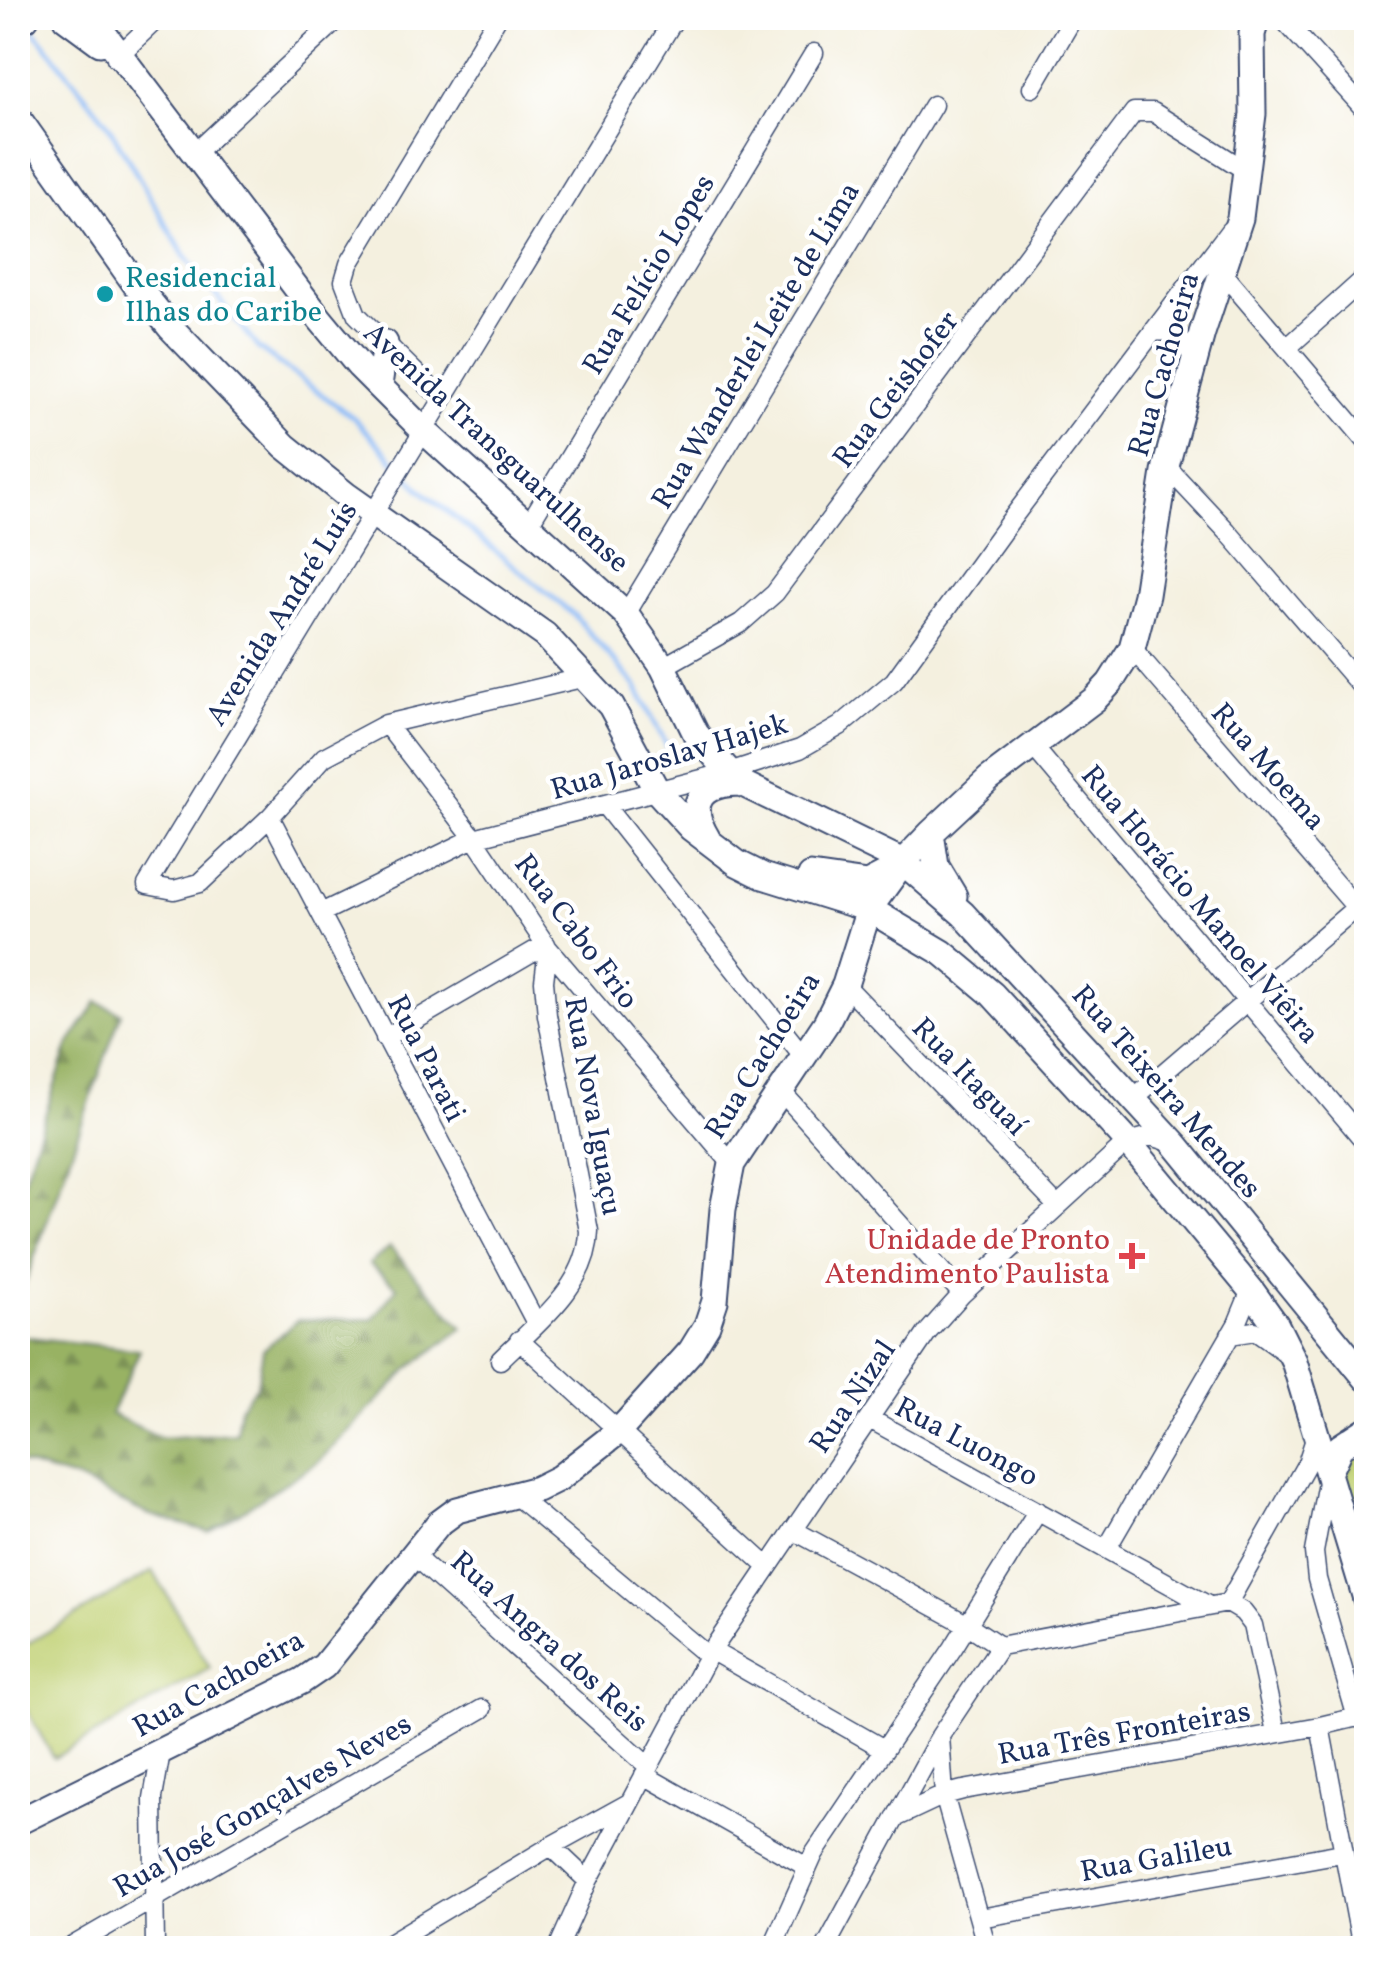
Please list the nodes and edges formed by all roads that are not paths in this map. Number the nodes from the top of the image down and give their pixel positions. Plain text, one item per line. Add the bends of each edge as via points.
1 (26, 18) edge
2 (66, 18) edge
3 (92, 18) edge
4 (158, 18) edge
5 (338, 18) edge
6 (497, 18) edge
7 (675, 18) edge
8 (1074, 18) edge
9 (1257, 18) edge
10 (1282, 18) edge
11 (18, 23) edge
12 (814, 52) dead end
13 (119, 55) junction
14 (1032, 88) dead end
15 (933, 105) dead end
16 (1366, 112) edge
17 (18, 118) edge
18 (196, 152) junction
19 (1248, 172) junction
20 (1240, 218) junction
21 (1223, 273) junction
22 (1366, 277) edge
23 (1154, 332) junction
24 (385, 342) junction
25 (1287, 348) junction
26 (1195, 358) junction
27 (463, 369) junction
28 (433, 390) junction
29 (387, 393) junction
30 (1366, 440) edge
31 (418, 441) junction
32 (1166, 466) junction
33 (375, 514) junction
34 (529, 524) junction
35 (626, 614) junction
36 (1132, 648) junction
37 (663, 667) junction
38 (586, 677) junction
39 (1366, 692) edge
40 (386, 724) junction
41 (1032, 745) junction
42 (719, 782) junction
43 (656, 791) junction
44 (605, 806) junction
45 (270, 817) junction
46 (931, 833) junction
47 (474, 838) junction
48 (710, 844) junction
49 (903, 862) junction
50 (738, 863) junction
51 (1363, 908) edge
52 (868, 909) junction
53 (323, 912) junction
54 (963, 914) junction
55 (547, 946) junction
56 (845, 986) junction
57 (1246, 1000) junction
58 (385, 1038) junction
59 (804, 1057) junction
60 (782, 1090) junction
61 (1134, 1098) junction
62 (1128, 1142) junction
63 (1366, 1143) edge
64 (1176, 1144) junction
65 (732, 1164) junction
66 (1056, 1205) junction
67 (1251, 1290) junction
68 (962, 1294) junction
69 (536, 1323) junction
70 (1230, 1334) junction
71 (520, 1340) junction
72 (500, 1360) dead end
73 (1294, 1361) junction
74 (1366, 1378) edge
75 (870, 1419) junction
76 (1366, 1430) edge
77 (619, 1432) junction
78 (1319, 1456) junction
79 (515, 1495) junction
80 (1038, 1510) junction
81 (793, 1530) junction
82 (1107, 1548) junction
83 (414, 1556) junction
84 (767, 1566) junction
85 (1366, 1598) edge
86 (1218, 1604) junction
87 (968, 1625) junction
88 (1000, 1646) junction
89 (710, 1654) junction
90 (482, 1709) dead end
91 (1362, 1716) edge
92 (1320, 1726) junction
93 (1276, 1732) junction
94 (940, 1736) junction
95 (884, 1749) junction
96 (161, 1752) junction
97 (647, 1771) junction
98 (112, 1776) junction
99 (944, 1795) junction
100 (154, 1798) junction
101 (629, 1803) junction
102 (895, 1818) junction
103 (18, 1822) edge
104 (550, 1846) junction
105 (1342, 1852) junction
106 (807, 1867) junction
107 (588, 1881) junction
108 (156, 1898) junction
109 (980, 1918) junction
110 (70, 1948) edge
111 (155, 1948) edge
112 (381, 1948) edge
113 (558, 1948) edge
114 (772, 1948) edge
115 (825, 1948) edge
116 (987, 1948) edge
117 (1362, 1948) edge

1 - 11 main road
2 - 13 main road
3 - 13 main road
4 - 13 street
5 - 18 street
6 - 24 street via 349,264 348,296
7 - 27 street, Avenida André Luís
8 - 14 street
9 - 19 main road, Rua Cachoeira
10 - 16 street
12 - 34 street, Rua Felício Lopes
13 - 18 main road, Avenida Transguarulhense
15 - 35 street, Rua Wanderlei Leite de Lima
17 - 33 main road via 171,328 285,446
18 - 29 main road, Avenida Transguarulhense via 320,318
19 - 20 main road, Rua Cachoeira
19 - 37 street, Rua Geishofer via 1153,112 1128,117 775,592 741,623
20 - 21 main road, Rua Cachoeira
20 - 23 street, Rua Jaroslav Hajek
21 - 25 street
21 - 26 main road, Rua Cachoeira
22 - 25 street
23 - 26 street via 1174,332
23 - 42 street, Rua Jaroslav Hajek via 894,682 840,726
24 - 28 street
24 - 29 main road
25 - 30 street
26 - 32 main road, Rua Cachoeira
27 - 28 street, Avenida André Luís
27 - 31 street, Avenida André Luís
28 - 29 street, Avenida André Luís
29 - 31 main road, Avenida Transguarulhense
31 - 33 street, Avenida André Luís
31 - 34 main road, Avenida Transguarulhense
32 - 36 main road, Rua Cachoeira
32 - 39 street
33 - 38 main road via 545,635
33 - 45 street, Avenida André Luís via 273,664 147,885 174,890 200,882
34 - 35 main road, Avenida Transguarulhense
35 - 37 main road, Avenida Transguarulhense
36 - 41 main road, Rua Cachoeira via 1095,699
36 - 51 street, Rua Moema
37 - 42 main road, Avenida Transguarulhense
38 - 40 street
38 - 43 main road via 611,706
40 - 45 street via 324,757
40 - 47 street, Rua Cabo Frio
41 - 46 main road, Rua Cachoeira
41 - 57 street, Rua Horácio Manoel Viêira
42 - 43 street, Rua Jaroslav Hajek
42 - 48 main road via 696,811
42 - 49 main road, Avenida Transguarulhense
43 - 44 street, Rua Jaroslav Hajek
43 - 48 main road
44 - 47 street, Rua Jaroslav Hajek
44 - 59 street
45 - 53 street, Rua Parati
46 - 49 main road, Rua Cachoeira
46 - 54 main road via 936,866
47 - 53 street, Rua Jaroslav Hajek
47 - 55 street, Rua Cabo Frio
48 - 50 main road
49 - 50 main road via 877,880 857,884
49 - 52 main road, Rua Cachoeira
49 - 54 main road, Rua Teixeira Mendes
50 - 52 main road
51 - 57 street
52 - 56 main road, Rua Cachoeira
52 - 62 main road, Rua Teixeira Mendes via 944,953 992,994
53 - 58 street, Rua Parati
54 - 61 main road, Rua Teixeira Mendes
55 - 58 street
55 - 65 street, Rua Cabo Frio
55 - 69 street, Rua Nova Iguaçu via 547,1016 589,1251 574,1282
56 - 59 main road, Rua Cachoeira
56 - 66 street, Rua Itaguaí
57 - 61 street
57 - 63 street, Rua Horácio Manoel Viêira
58 - 69 street, Rua Parati
59 - 60 main road, Rua Cachoeira
60 - 65 main road, Rua Cachoeira
60 - 68 street
61 - 64 main road, Rua Teixeira Mendes
62 - 64 street via 1151,1136
62 - 66 street, Rua Nizal
62 - 67 main road, Rua Teixeira Mendes
64 - 74 main road, Rua Teixeira Mendes
65 - 77 main road, Rua Cachoeira via 707,1324
66 - 68 street, Rua Nizal
67 - 70 street
67 - 73 main road, Rua Teixeira Mendes
68 - 75 street, Rua Nizal via 927,1333
69 - 71 street, Rua Nova Iguaçu
70 - 73 street via 1255,1331
70 - 82 street
71 - 72 street, Rua Nova Iguaçu
71 - 77 street
73 - 78 main road, Rua Teixeira Mendes
75 - 80 street, Rua Luongo
75 - 81 street, Rua Nizal
76 - 78 main road via 1335,1454
77 - 79 main road, Rua Cachoeira via 558,1478
77 - 84 street
78 - 85 main road, Rua Teixeira Mendes
78 - 86 street
78 - 91 street via 1317,1579
79 - 83 main road, Rua Cachoeira via 457,1510
79 - 89 street
80 - 82 street, Rua Luongo
80 - 87 street
81 - 84 street, Rua Nizal
81 - 87 street
82 - 86 street, Rua Luongo
83 - 96 main road, Rua Cachoeira via 324,1666
83 - 97 street, Rua Angra dos Reis
84 - 89 street, Rua Nizal
86 - 88 street
86 - 93 street via 1243,1612 1253,1625
87 - 88 street
87 - 95 street
88 - 94 street
89 - 95 street
89 - 97 street, Rua Nizal
90 - 108 street, Rua José Gonçalves Neves
91 - 92 street, Rua Três Fronteiras
92 - 93 street, Rua Três Fronteiras
92 - 105 street
93 - 99 street, Rua Três Fronteiras
94 - 99 street
94 - 102 street
95 - 106 street
96 - 98 main road, Rua Cachoeira
96 - 100 street
97 - 101 street, Rua Nizal
97 - 106 street, Rua Angra dos Reis
98 - 100 street via 138,1781
98 - 103 main road, Rua Cachoeira
99 - 102 street, Rua Três Fronteiras
99 - 109 street
100 - 108 street
101 - 104 street
101 - 107 street, Rua Nizal
102 - 115 street
104 - 107 street
104 - 112 street
105 - 109 street, Rua Galileu
105 - 117 street
106 - 114 street
107 - 113 street, Rua Nizal
108 - 110 street, Rua José Gonçalves Neves
108 - 111 street
109 - 116 street

